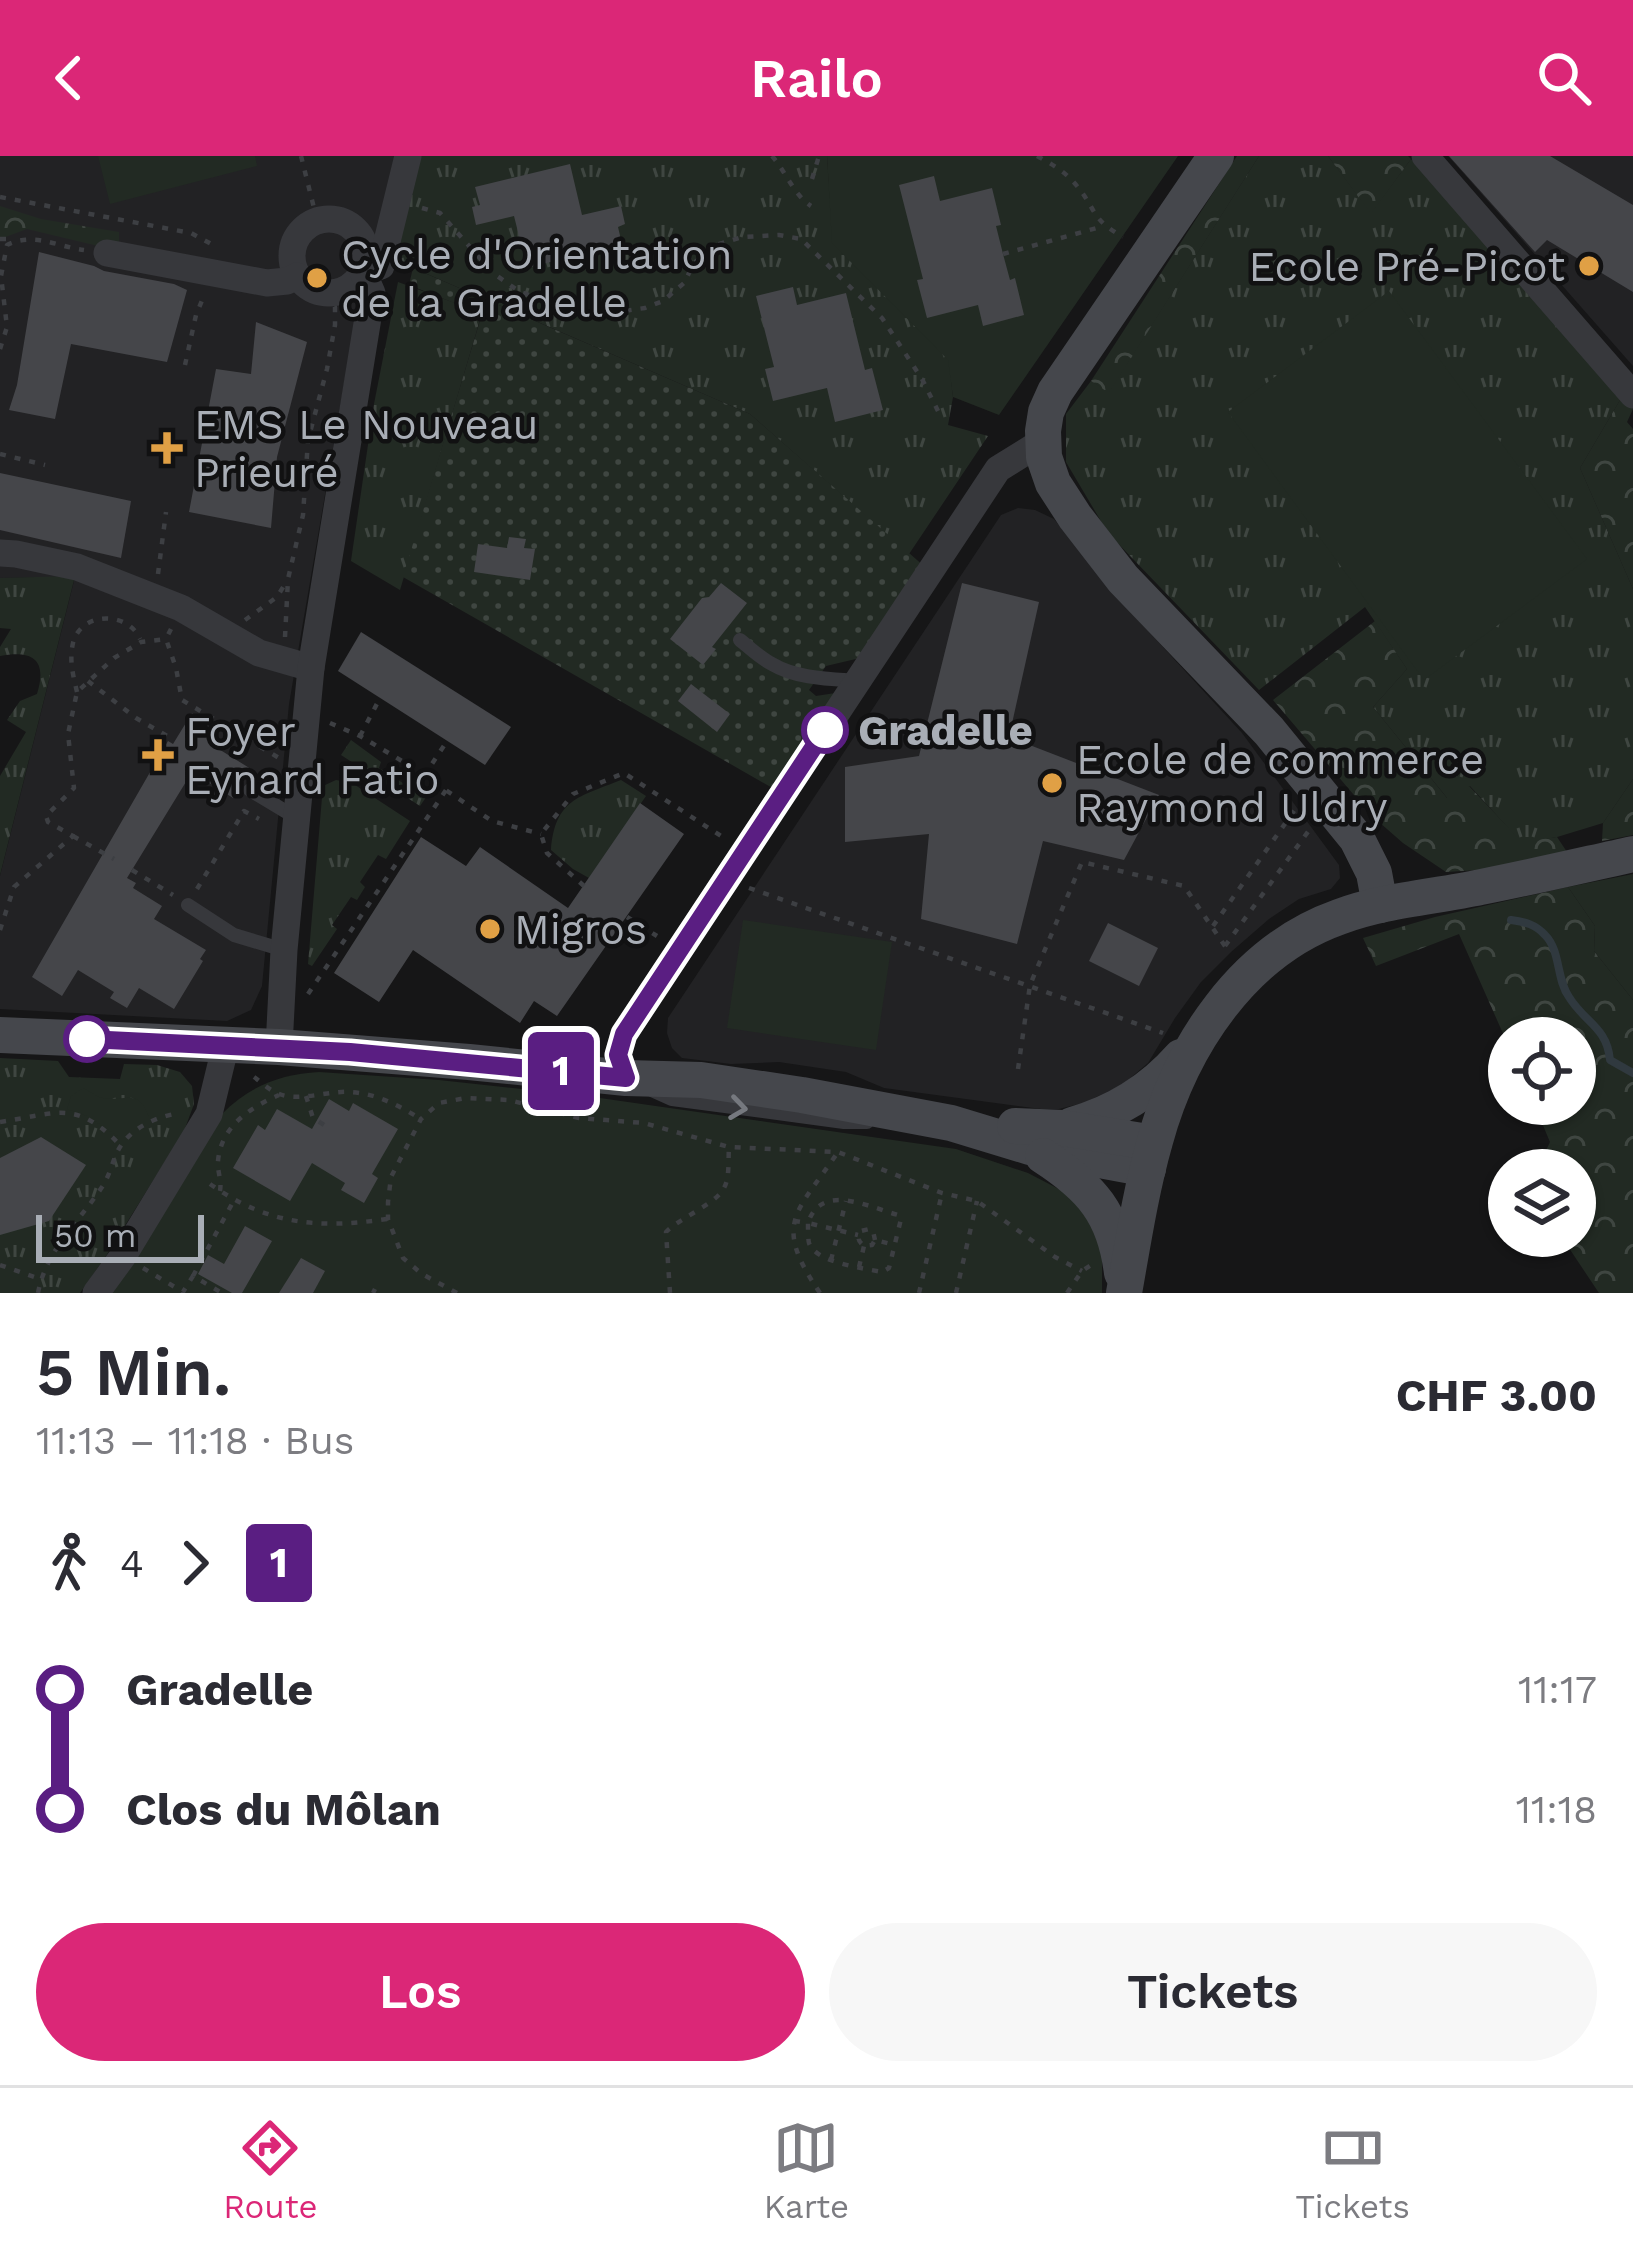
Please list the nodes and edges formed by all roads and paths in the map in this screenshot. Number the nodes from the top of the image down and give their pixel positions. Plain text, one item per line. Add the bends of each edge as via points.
1 (301, 156) edge
2 (408, 156) edge
3 (772, 156) edge
4 (818, 156) edge
5 (1037, 156) edge
6 (1216, 156) edge
7 (1425, 156) edge
8 (812, 179) dead end
9 (397, 205) junction
10 (811, 206) dead end
11 (317, 220) junction
12 (1104, 226) junction
13 (0, 238) edge
14 (21, 238) junction
15 (1128, 240) dead end
16 (107, 253) joint
17 (1003, 254) dead end
18 (363, 272) junction
19 (223, 275) junction
20 (298, 276) junction
21 (334, 308) dead end
22 (0, 349) edge
23 (185, 365) dead end
24 (1633, 395) edge
25 (938, 411) dead end
26 (1044, 449) junction
27 (0, 454) edge
28 (45, 465) dead end
29 (275, 477) dead end
30 (306, 483) junction
31 (166, 512) dead end
32 (0, 553) edge
33 (288, 580) junction
34 (168, 603) junction
35 (223, 631) junction
36 (166, 639) junction
37 (740, 640) dead end
38 (141, 642) junction
39 (297, 665) junction
40 (88, 681) junction
41 (864, 682) junction
42 (77, 692) junction
43 (380, 698) dead end
44 (325, 720) dead end
45 (360, 736) junction
46 (169, 737) dead end
47 (447, 741) dead end
48 (299, 770) junction
49 (424, 776) junction
50 (250, 790) dead end
51 (446, 790) junction
52 (1299, 803) dead end
53 (296, 817) junction
54 (1314, 824) dead end
55 (541, 834) junction
56 (73, 836) junction
57 (745, 852) junction
58 (1633, 854) edge
59 (114, 859) dead end
60 (132, 870) dead end
61 (584, 886) dead end
62 (747, 887) dead end
63 (188, 904) junction
64 (1380, 905) junction
65 (1212, 927) junction
66 (0, 930) edge
67 (1225, 946) junction
68 (284, 950) junction
69 (1232, 957) dead end
70 (1030, 986) junction
71 (305, 999) dead end
72 (1191, 1032) junction
73 (0, 1034) edge
74 (279, 1047) junction
75 (235, 1057) junction
76 (1018, 1069) dead end
77 (626, 1078) junction
78 (279, 1095) junction
79 (306, 1096) junction
80 (584, 1106) dead end
81 (210, 1112) junction
82 (313, 1118) junction
83 (579, 1118) junction
84 (421, 1119) junction
85 (0, 1122) edge
86 (951, 1123) junction
87 (324, 1125) dead end
88 (308, 1127) dead end
89 (1063, 1128) junction
90 (120, 1145) junction
91 (728, 1147) junction
92 (1030, 1147) junction
93 (838, 1152) junction
94 (1151, 1156) junction
95 (210, 1184) dead end
96 (220, 1191) junction
97 (942, 1193) junction
98 (234, 1200) junction
99 (846, 1201) junction
100 (977, 1201) junction
101 (388, 1219) junction
102 (794, 1221) junction
103 (808, 1222) junction
104 (839, 1230) junction
105 (858, 1235) junction
106 (875, 1240) junction
107 (895, 1245) junction
108 (864, 1246) junction
109 (123, 1256) junction
110 (831, 1260) junction
111 (1094, 1263) dead end
112 (0, 1265) edge
113 (859, 1267) junction
114 (1082, 1271) junction
115 (193, 1276) junction
116 (40, 1279) junction
117 (174, 1290) edge
118 (38, 1293) edge
119 (96, 1293) edge
120 (222, 1293) edge
121 (457, 1293) edge
122 (670, 1293) edge
123 (820, 1293) edge
124 (920, 1293) edge
125 (956, 1293) edge
126 (1067, 1293) edge
127 (1124, 1293) edge

1 - 11 path
2 - 9 street
3 - 10 path
4 - 8 path
5 - 12 path via 1076,185
6 - 26 street via 1066,374 1046,412
7 - 24 street
9 - 18 street via 381,266
9 - 25 path via 440,213 520,292 588,310 663,301 716,244 801,239 882,318
11 - 18 street via 352,227 366,248
11 - 20 street via 293,244
12 - 15 path
12 - 17 path
13 - 14 path
14 - 16 path
14 - 22 path via 3,253 7,327
16 - 19 street
18 - 20 street via 332,293
18 - 39 street via 372,293
19 - 20 street via 267,283
19 - 23 path via 205,293
21 - 30 path
26 - 41 street via 1034,470 1003,484
26 - 41 street via 998,469
26 - 64 street via 1053,483 1124,579 1357,839
27 - 28 path
29 - 30 path
30 - 33 path
31 - 34 path
32 - 34 street via 76,567
33 - 35 path via 263,610
33 - 39 path
34 - 35 street
34 - 36 path
35 - 39 street
36 - 38 path
36 - 48 path via 182,700
37 - 41 lane via 793,672
38 - 40 path
38 - 42 path via 123,620 84,625 72,652
39 - 48 street
40 - 42 path
40 - 46 path
41 - 57 street
41 - 77 street via 652,1016
42 - 56 path via 68,734 74,788 46,816
43 - 45 path
44 - 45 path
45 - 49 path
47 - 49 path
48 - 53 street
49 - 51 path
50 - 53 lane
51 - 55 path via 492,821
51 - 71 path
52 - 65 path
53 - 63 path via 260,819 244,811
53 - 68 street
54 - 67 path
55 - 57 path via 573,794 624,773
55 - 61 path via 547,853
56 - 59 path
56 - 66 path via 14,887
57 - 77 street via 624,1034 618,1055
58 - 64 street
60 - 63 path
62 - 70 path
63 - 68 lane via 234,935
64 - 72 street via 1282,946
65 - 67 path
65 - 70 path via 1184,886 1082,862
67 - 69 path
68 - 74 street
70 - 72 path
70 - 76 path
72 - 89 street via 1174,1064 1134,1098
72 - 94 street
73 - 75 street
74 - 75 street
74 - 77 street
75 - 78 path
75 - 81 street
77 - 86 street via 701,1080
78 - 79 path
78 - 96 path via 234,1124 217,1165
79 - 82 path
79 - 84 path via 376,1096
80 - 83 path
81 - 90 path via 149,1121
81 - 109 street
82 - 87 path
82 - 88 path
83 - 84 path via 466,1098 439,1103
83 - 91 path via 644,1123
84 - 101 path via 391,1178
85 - 90 path via 73,1113
86 - 89 street
86 - 92 street
89 - 94 street
90 - 116 path via 103,1186
91 - 93 path
91 - 122 path via 724,1188 666,1232
92 - 94 street
92 - 127 street via 1103,1209
93 - 97 path
93 - 102 path
94 - 127 street
95 - 96 path
96 - 98 path
97 - 100 path
97 - 124 path
98 - 101 path via 319,1225
98 - 115 path
99 - 103 path via 825,1200
99 - 104 path
99 - 107 path via 898,1215
100 - 114 path
100 - 125 path
101 - 121 path via 403,1258
102 - 103 path
102 - 123 path via 797,1256
103 - 104 path
103 - 110 path via 813,1250
104 - 105 path
104 - 110 path
105 - 106 path via 868,1229
105 - 108 path
106 - 107 path
106 - 108 path
107 - 113 path via 886,1271
108 - 113 path
109 - 117 path
109 - 119 street
110 - 113 path
111 - 114 path
112 - 116 path
114 - 126 path
115 - 117 path via 183,1292
115 - 120 path
116 - 118 path

